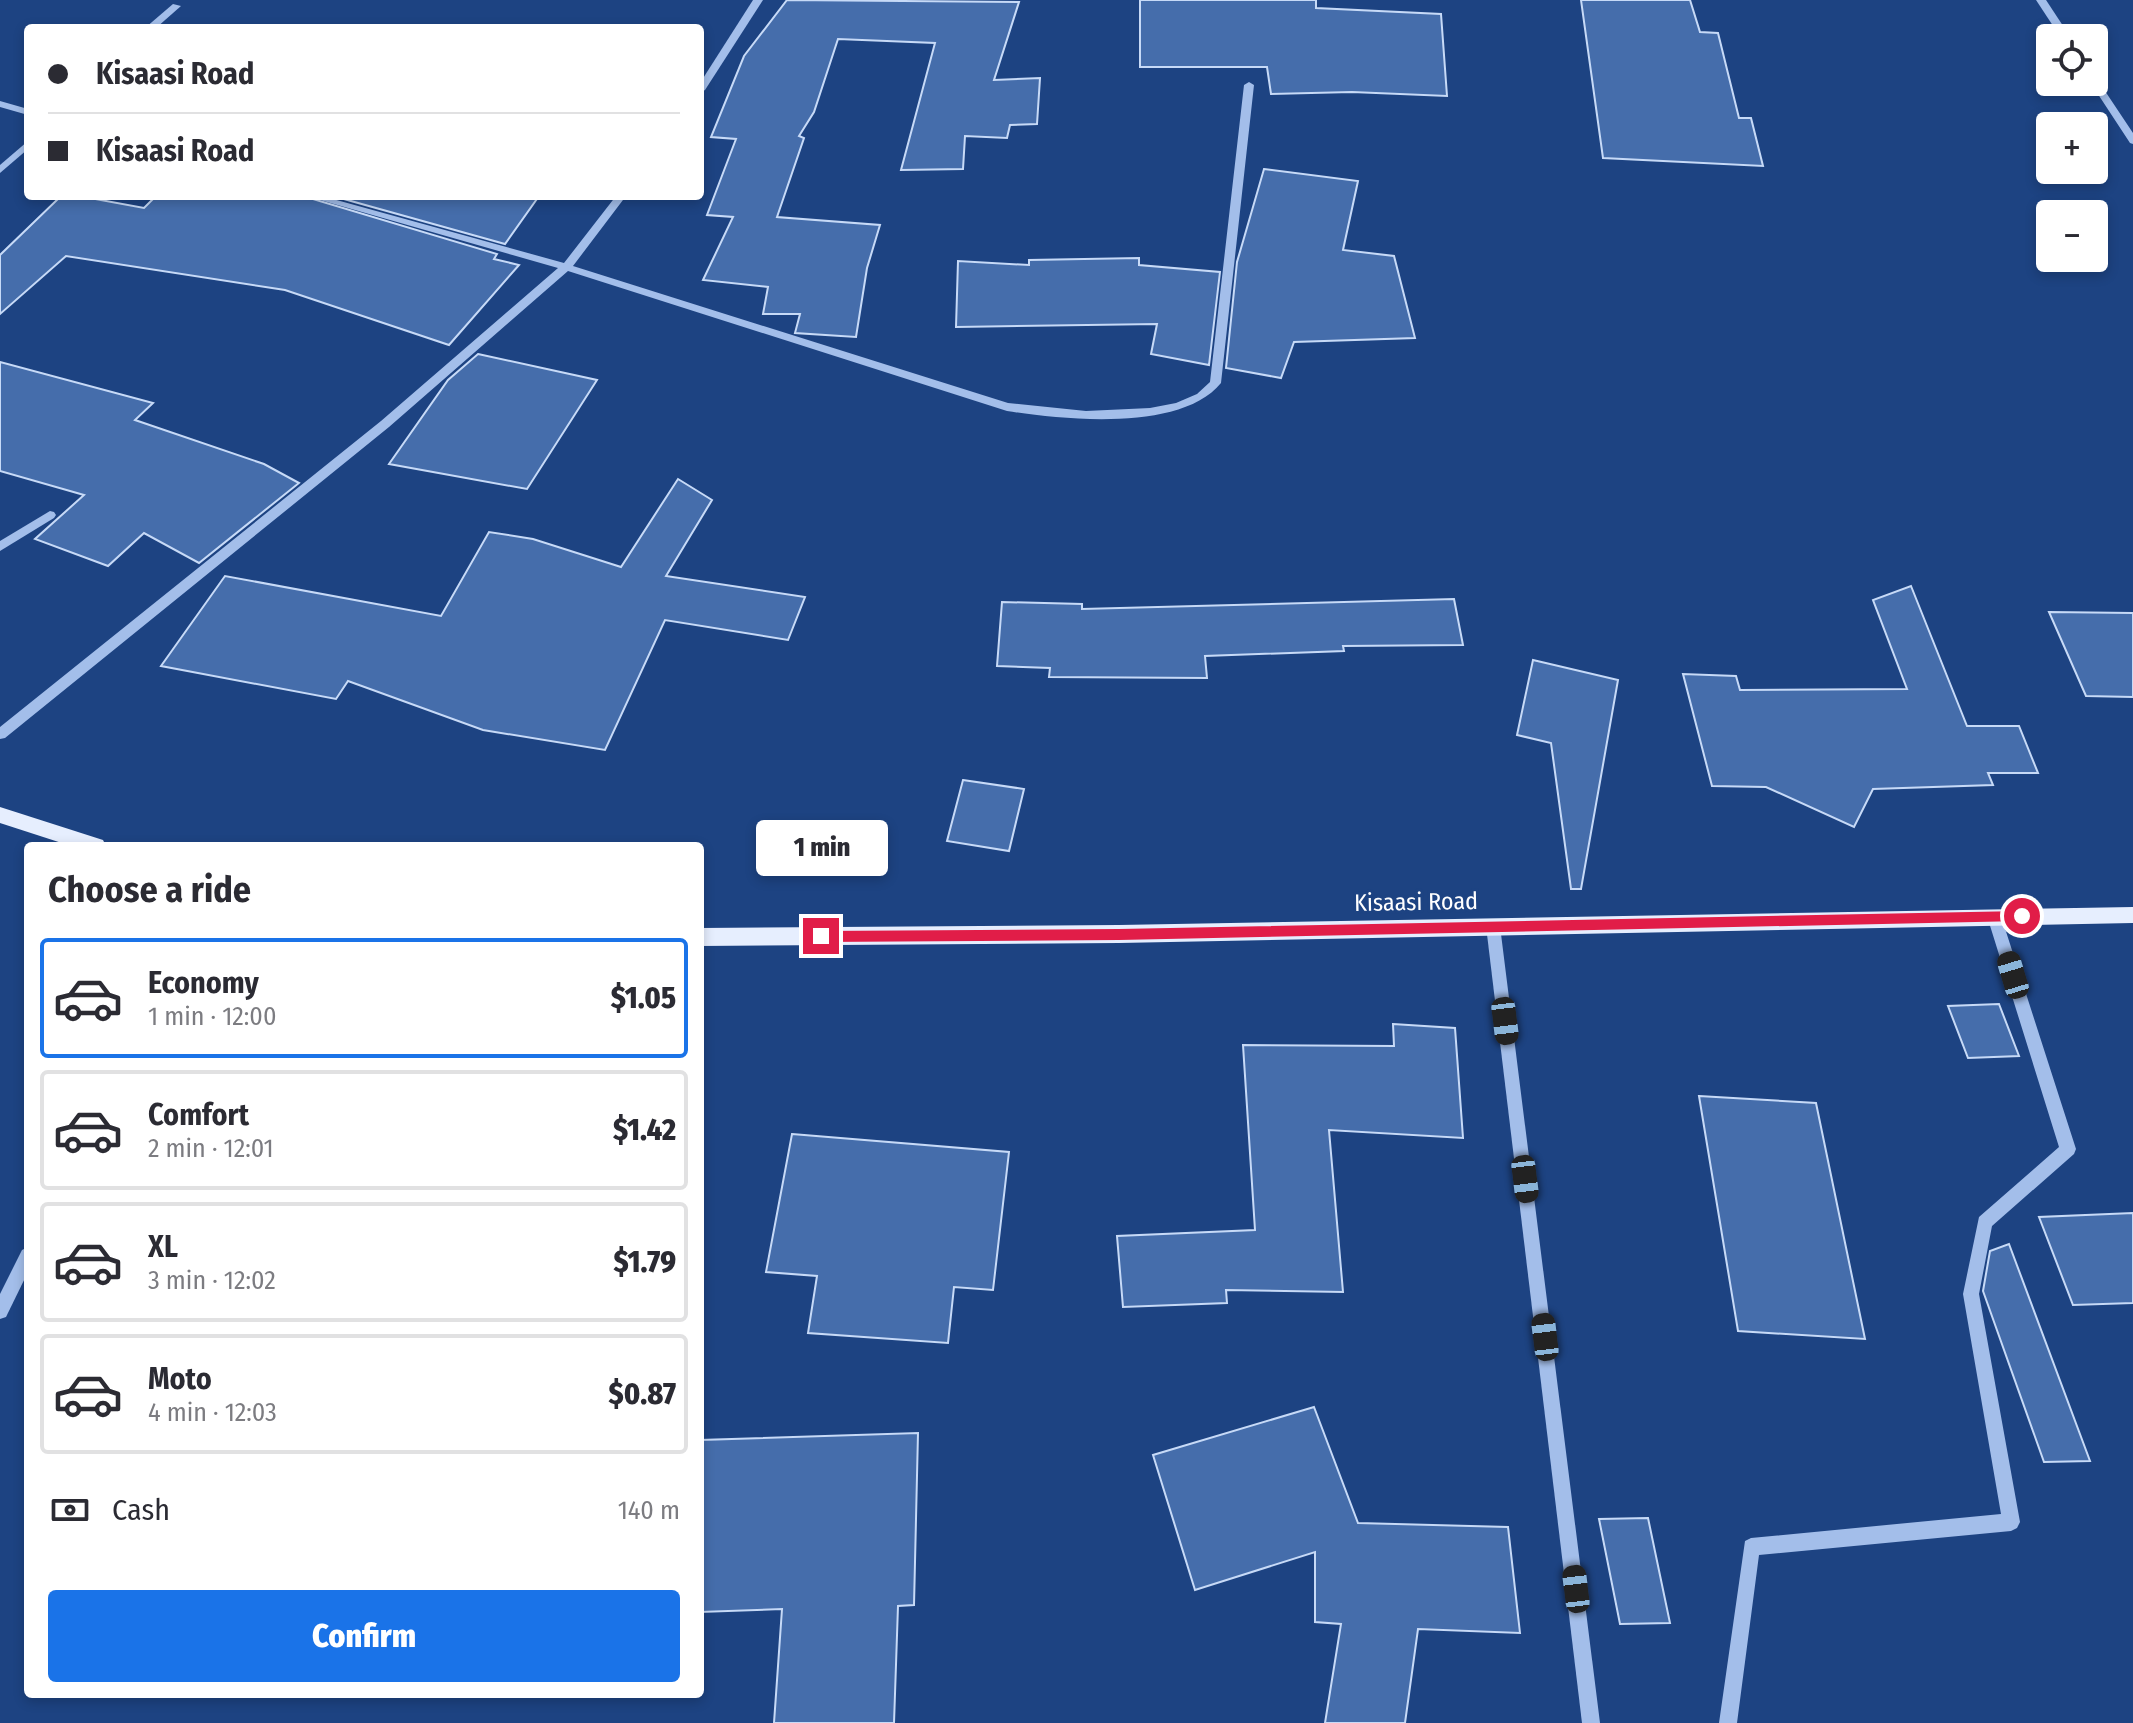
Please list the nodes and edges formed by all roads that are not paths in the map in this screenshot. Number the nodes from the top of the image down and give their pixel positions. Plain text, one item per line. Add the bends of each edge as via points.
1 (758, 0) edge
2 (2041, 0) edge
3 (176, 6) dead end
4 (155, 24) edge
5 (2057, 24) edge
6 (704, 84) edge
7 (1249, 85) dead end
8 (2104, 96) edge
9 (0, 104) edge
10 (24, 111) edge
11 (2133, 141) edge
12 (24, 148) edge
13 (0, 170) edge
14 (325, 200) edge
15 (618, 200) edge
16 (566, 267) junction
17 (50, 515) dead end
18 (0, 547) edge
19 (0, 734) edge
20 (0, 815) edge
21 (84, 842) edge
22 (2133, 915) edge
23 (1994, 916) junction
24 (1493, 926) junction
25 (704, 937) edge
26 (24, 1263) edge
27 (0, 1311) edge
28 (1591, 1723) edge
29 (1728, 1723) edge

1 - 6 street
2 - 5 street
3 - 4 street
7 - 16 street via 1215,383 1209,396 1192,404 1094,415 1007,407
8 - 11 street
9 - 10 street
12 - 13 street
14 - 16 street
15 - 16 street
16 - 19 street via 385,424
17 - 18 street
20 - 21 main road
22 - 23 main road, Kisaasi Road
23 - 24 main road, Kisaasi Road
23 - 29 street via 2068,1149 1985,1222 1971,1294 2011,1522 1751,1547
24 - 25 main road, Kisaasi Road
24 - 28 street
26 - 27 street

